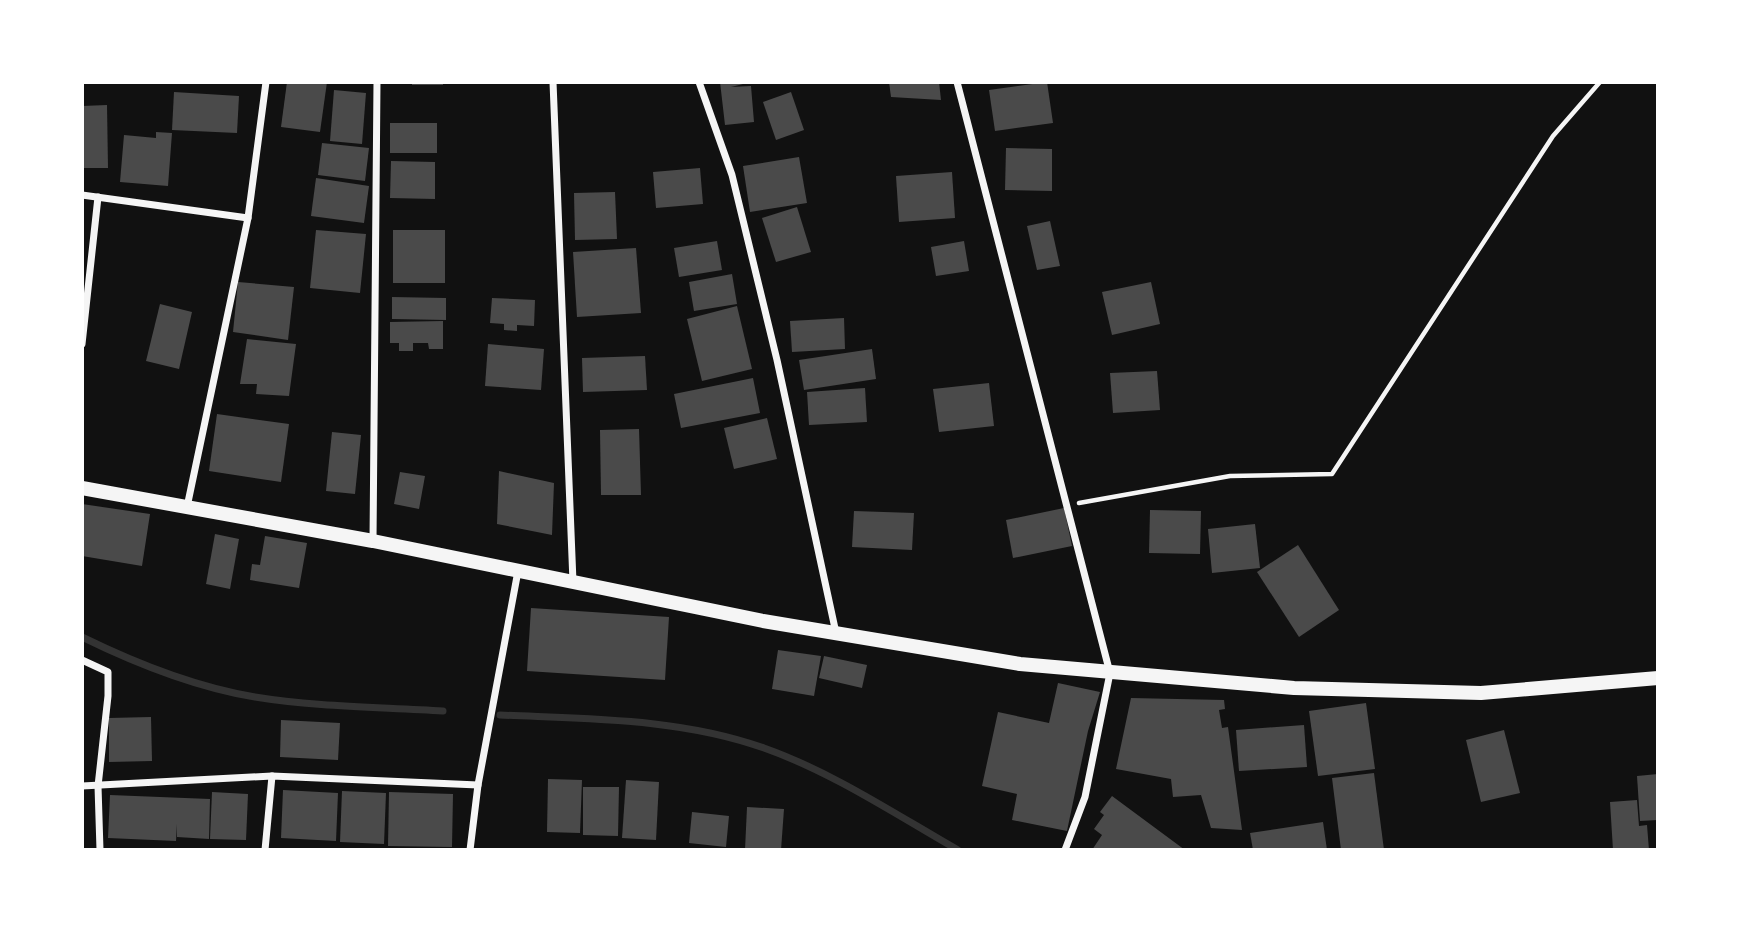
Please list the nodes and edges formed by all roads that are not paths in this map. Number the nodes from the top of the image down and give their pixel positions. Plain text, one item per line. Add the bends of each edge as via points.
1 (267, 82) edge
2 (377, 82) edge
3 (553, 82) edge
4 (699, 82) edge
5 (957, 82) edge
6 (82, 195) edge
7 (98, 197) junction
8 (248, 218) junction
9 (82, 344) edge
10 (82, 488) edge
11 (187, 507) junction
12 (373, 541) junction
13 (518, 571) junction
14 (573, 582) junction
15 (836, 633) junction
16 (82, 660) edge
17 (1110, 673) junction
18 (1658, 678) edge
19 (272, 776) junction
20 (478, 785) junction
21 (82, 786) edge
22 (98, 786) junction
23 (100, 850) edge
24 (265, 850) edge
25 (470, 850) edge
26 (1065, 850) edge

1 - 8 street
2 - 12 street
3 - 14 street
4 - 15 street via 735,188
5 - 17 street
6 - 7 street
7 - 8 street
7 - 9 street
8 - 11 street
10 - 11 main road
11 - 12 main road
12 - 13 main road
13 - 14 main road
13 - 20 street
14 - 15 main road
15 - 17 main road
16 - 22 street via 108,672
17 - 18 main road via 1294,688 1481,693
17 - 26 street via 1085,797
19 - 20 street
19 - 22 street
19 - 24 street
20 - 25 street
21 - 22 street
22 - 23 street

